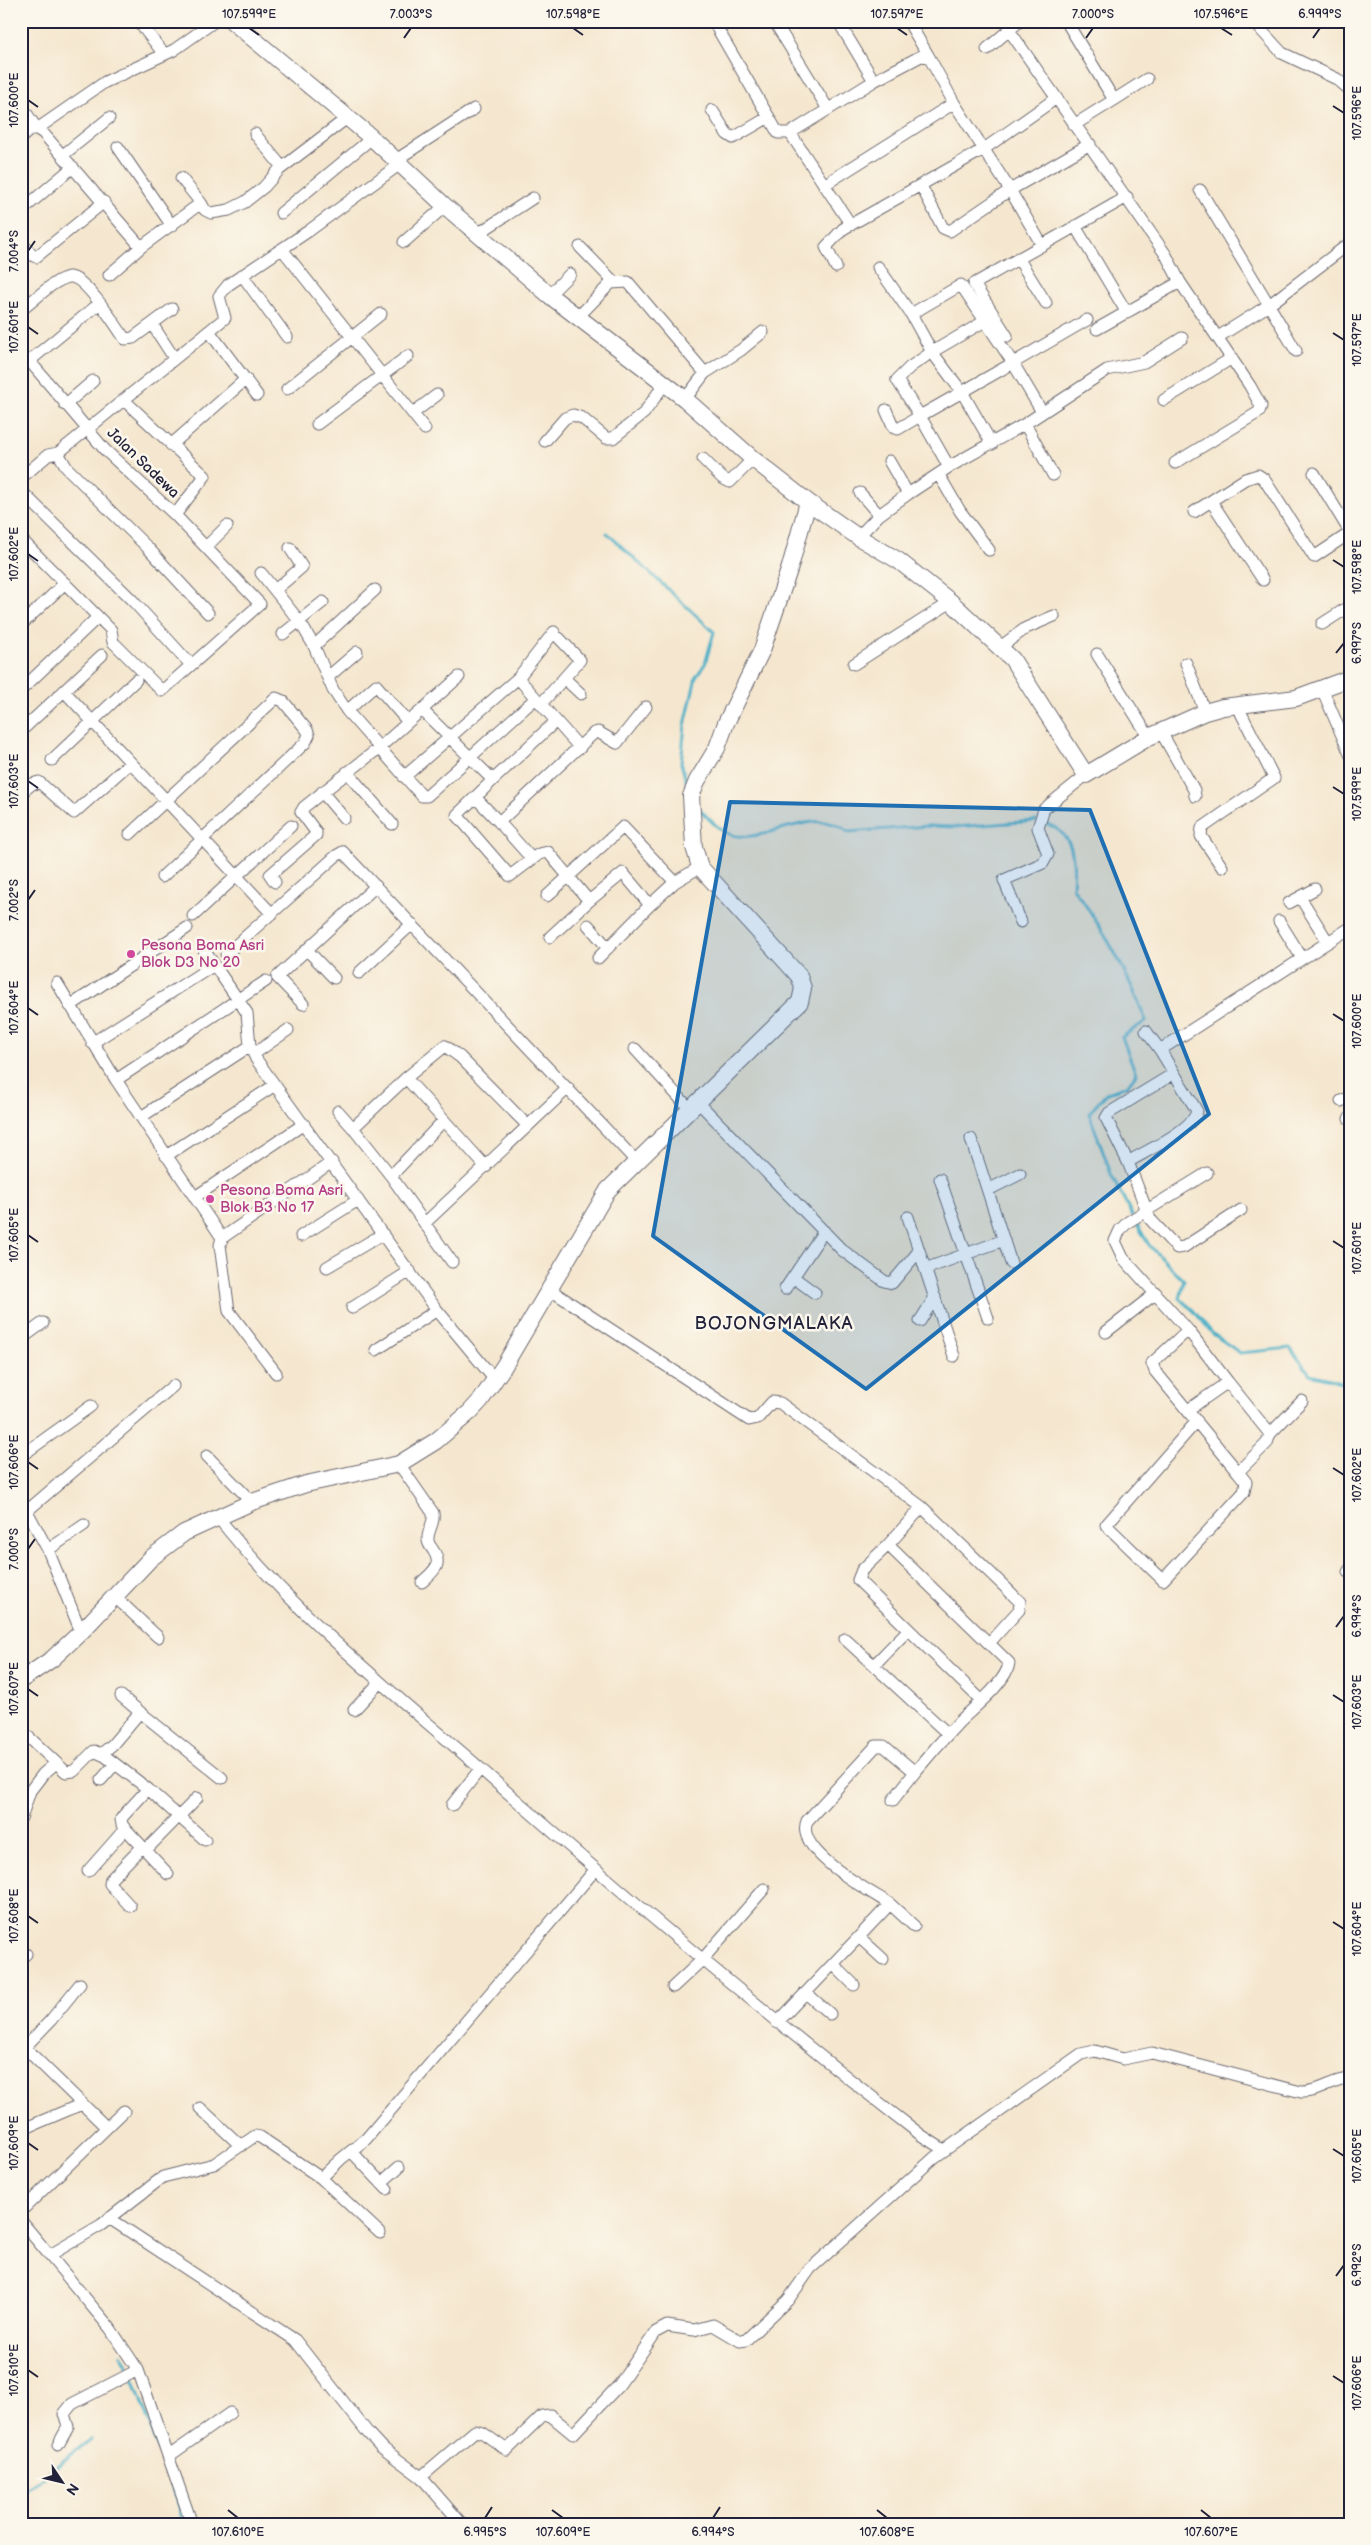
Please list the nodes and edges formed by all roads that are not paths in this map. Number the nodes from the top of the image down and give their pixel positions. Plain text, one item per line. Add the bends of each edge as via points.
1 (138, 21) edge
2 (215, 21) edge
3 (232, 21) edge
4 (713, 21) edge
5 (774, 21) edge
6 (838, 21) edge
7 (908, 21) edge
8 (1020, 21) edge
9 (1066, 21) edge
10 (1253, 21) edge
11 (1009, 30) junction
12 (986, 49) dead end
13 (164, 54) junction
14 (929, 57) junction
15 (1147, 79) dead end
16 (874, 81) junction
17 (1350, 90) edge
18 (1055, 99) junction
19 (1114, 100) junction
20 (954, 103) junction
21 (21, 105) edge
22 (828, 109) junction
23 (474, 110) dead end
24 (712, 110) dead end
25 (769, 117) junction
26 (109, 118) dead end
27 (347, 118) junction
28 (1074, 125) junction
29 (37, 129) junction
30 (790, 133) junction
31 (255, 134) dead end
32 (21, 138) edge
33 (372, 138) junction
34 (1090, 144) junction
35 (118, 147) dead end
36 (984, 149) junction
37 (63, 155) junction
38 (398, 162) junction
39 (73, 167) junction
40 (282, 167) junction
41 (180, 178) dead end
42 (824, 185) junction
43 (921, 186) junction
44 (1010, 190) junction
45 (1200, 190) dead end
46 (533, 198) dead end
47 (1127, 198) junction
48 (104, 202) junction
49 (201, 203) junction
50 (445, 206) junction
51 (21, 211) edge
52 (281, 213) dead end
53 (851, 224) junction
54 (172, 226) junction
55 (1075, 226) junction
56 (479, 233) junction
57 (21, 242) edge
58 (404, 242) dead end
59 (1350, 243) edge
60 (1042, 245) junction
61 (142, 247) junction
62 (580, 247) dead end
63 (282, 249) junction
64 (1018, 258) junction
65 (836, 267) dead end
66 (878, 267) dead end
67 (570, 274) dead end
68 (109, 275) dead end
69 (242, 275) junction
70 (613, 282) junction
71 (1180, 282) junction
72 (549, 295) junction
73 (100, 303) junction
74 (1046, 303) dead end
75 (1269, 305) junction
76 (172, 309) dead end
77 (21, 310) edge
78 (1127, 313) junction
79 (381, 314) dead end
80 (911, 314) junction
81 (578, 317) junction
82 (1087, 320) dead end
83 (985, 321) junction
84 (152, 324) junction
85 (1098, 329) dead end
86 (209, 330) junction
87 (763, 332) dead end
88 (1007, 336) dead end
89 (287, 337) dead end
90 (352, 337) junction
91 (1218, 337) junction
92 (1182, 338) dead end
93 (1296, 351) dead end
94 (932, 352) junction
95 (408, 356) dead end
96 (174, 358) junction
97 (1232, 358) junction
98 (1014, 363) junction
99 (705, 372) junction
100 (383, 376) junction
101 (246, 379) junction
102 (92, 381) dead end
103 (665, 383) junction
104 (287, 389) dead end
105 (962, 392) junction
106 (257, 395) dead end
107 (437, 395) dead end
108 (685, 399) junction
109 (124, 400) junction
110 (1164, 400) dead end
111 (65, 405) junction
112 (886, 410) dead end
113 (1042, 412) junction
114 (413, 413) junction
115 (920, 416) junction
116 (317, 424) dead end
117 (1025, 424) junction
118 (88, 429) junction
119 (425, 429) dead end
120 (546, 440) dead end
121 (992, 444) junction
122 (171, 445) junction
123 (58, 453) junction
124 (703, 459) dead end
125 (753, 459) junction
126 (889, 461) dead end
127 (1175, 463) dead end
128 (949, 467) junction
129 (1314, 472) dead end
130 (939, 475) junction
131 (1053, 476) dead end
132 (21, 478) edge
133 (21, 491) edge
134 (860, 492) dead end
135 (908, 494) junction
136 (1211, 501) junction
137 (808, 502) junction
138 (1194, 512) dead end
139 (175, 514) junction
140 (879, 515) junction
141 (228, 526) dead end
142 (1350, 533) edge
143 (858, 537) junction
144 (23, 544) edge
145 (206, 547) junction
146 (290, 548) dead end
147 (989, 550) dead end
148 (261, 573) dead end
149 (1263, 580) dead end
150 (65, 583) junction
151 (276, 590) junction
152 (375, 590) dead end
153 (322, 602) dead end
154 (950, 602) junction
155 (1350, 606) edge
156 (208, 613) dead end
157 (1054, 616) dead end
158 (98, 617) junction
159 (300, 622) junction
160 (1322, 624) dead end
161 (21, 625) edge
162 (283, 634) dead end
163 (314, 646) junction
164 (998, 648) junction
165 (357, 652) dead end
166 (1097, 654) dead end
167 (102, 655) dead end
168 (1186, 663) dead end
169 (854, 664) dead end
170 (191, 665) junction
171 (459, 677) dead end
172 (328, 678) junction
173 (518, 678) junction
174 (1350, 678) edge
175 (565, 679) junction
176 (136, 680) dead end
177 (1322, 689) junction
178 (21, 690) edge
179 (64, 691) junction
180 (581, 694) dead end
181 (539, 701) junction
182 (1237, 705) junction
183 (646, 707) dead end
184 (422, 710) junction
185 (347, 711) junction
186 (1205, 712) junction
187 (556, 721) junction
188 (92, 722) junction
189 (408, 722) junction
190 (21, 731) edge
191 (1155, 735) junction
192 (451, 737) junction
193 (379, 748) junction
194 (580, 748) junction
195 (1350, 754) edge
196 (472, 758) junction
197 (52, 760) dead end
198 (130, 763) junction
199 (348, 772) junction
200 (1086, 775) junction
201 (404, 777) junction
202 (493, 780) junction
203 (322, 792) junction
204 (21, 793) edge
205 (1195, 796) dead end
206 (475, 797) junction
207 (166, 800) junction
208 (344, 818) dead end
209 (499, 822) junction
210 (392, 824) dead end
211 (291, 826) dead end
212 (130, 834) dead end
213 (202, 839) junction
214 (532, 859) junction
215 (700, 867) junction
216 (1222, 867) dead end
217 (237, 875) junction
218 (269, 875) dead end
219 (568, 875) junction
220 (162, 878) dead end
221 (675, 882) junction
222 (376, 886) junction
223 (1314, 889) dead end
224 (547, 896) dead end
225 (1300, 897) junction
226 (589, 902) junction
227 (1289, 903) dead end
228 (650, 905) junction
229 (272, 914) junction
230 (194, 916) dead end
231 (1279, 920) dead end
232 (1021, 922) dead end
233 (412, 924) junction
234 (588, 925) dead end
235 (187, 928) dead end
236 (1350, 928) edge
237 (550, 936) dead end
238 (1328, 942) junction
239 (608, 948) junction
240 (204, 950) dead end
241 (307, 950) junction
242 (226, 954) dead end
243 (598, 958) dead end
244 (1302, 958) junction
245 (214, 965) junction
246 (359, 973) dead end
247 (334, 978) dead end
248 (266, 981) dead end
249 (57, 984) dead end
250 (239, 1000) junction
251 (303, 1004) dead end
252 (70, 1006) junction
253 (288, 1030) dead end
254 (1146, 1031) dead end
255 (92, 1043) junction
256 (635, 1049) dead end
257 (252, 1050) junction
258 (1160, 1050) junction
259 (1173, 1074) junction
260 (406, 1078) junction
261 (116, 1080) junction
262 (275, 1085) junction
263 (568, 1088) junction
264 (693, 1104) junction
265 (338, 1110) dead end
266 (141, 1117) junction
267 (444, 1120) junction
268 (304, 1124) junction
269 (528, 1126) junction
270 (353, 1128) junction
271 (971, 1139) dead end
272 (166, 1156) junction
273 (636, 1161) junction
274 (332, 1162) junction
275 (1128, 1162) junction
276 (486, 1167) junction
277 (1207, 1173) dead end
278 (1020, 1174) dead end
279 (391, 1176) junction
280 (940, 1179) dead end
281 (988, 1190) junction
282 (195, 1197) junction
283 (358, 1200) junction
284 (1241, 1210) dead end
285 (1143, 1212) junction
286 (908, 1217) dead end
287 (425, 1223) junction
288 (824, 1232) junction
289 (383, 1234) junction
290 (301, 1236) dead end
291 (222, 1238) junction
292 (1004, 1240) junction
293 (919, 1252) junction
294 (965, 1253) junction
295 (452, 1262) dead end
296 (1011, 1263) dead end
297 (327, 1267) dead end
298 (925, 1269) junction
299 (410, 1271) junction
300 (793, 1277) junction
301 (551, 1284) junction
302 (785, 1289) dead end
303 (815, 1293) dead end
304 (1156, 1293) junction
305 (935, 1297) junction
306 (352, 1308) dead end
307 (436, 1310) junction
308 (988, 1318) dead end
309 (920, 1321) dead end
310 (42, 1323) dead end
311 (1188, 1330) junction
312 (1106, 1332) dead end
313 (21, 1339) edge
314 (376, 1350) dead end
315 (954, 1356) dead end
316 (276, 1373) dead end
317 (495, 1380) junction
318 (1228, 1382) junction
319 (173, 1386) dead end
320 (1302, 1401) dead end
321 (91, 1406) dead end
322 (1188, 1410) junction
323 (1197, 1421) junction
324 (1270, 1434) junction
325 (21, 1456) edge
326 (206, 1456) dead end
327 (399, 1464) junction
328 (1238, 1472) junction
329 (252, 1502) junction
330 (25, 1505) edge
331 (922, 1507) junction
332 (217, 1516) junction
333 (84, 1525) dead end
334 (888, 1545) junction
335 (48, 1550) junction
336 (422, 1582) dead end
337 (114, 1596) junction
338 (908, 1630) junction
339 (81, 1632) junction
340 (158, 1637) dead end
341 (845, 1639) dead end
342 (988, 1643) junction
343 (874, 1665) junction
344 (21, 1680) edge
345 (379, 1683) junction
346 (121, 1696) dead end
347 (981, 1700) junction
348 (354, 1710) dead end
349 (140, 1712) junction
350 (21, 1730) edge
351 (948, 1734) junction
352 (101, 1754) junction
353 (56, 1763) junction
354 (115, 1764) junction
355 (480, 1769) junction
356 (915, 1772) junction
357 (222, 1778) dead end
358 (101, 1780) dead end
359 (148, 1788) junction
360 (198, 1798) dead end
361 (893, 1800) dead end
362 (452, 1805) dead end
363 (179, 1815) junction
364 (21, 1818) edge
365 (125, 1829) junction
366 (205, 1840) dead end
367 (144, 1848) junction
368 (88, 1870) dead end
369 (595, 1870) junction
370 (168, 1874) dead end
371 (764, 1889) dead end
372 (890, 1904) junction
373 (130, 1906) dead end
374 (914, 1926) dead end
375 (860, 1937) junction
376 (883, 1959) dead end
377 (702, 1960) junction
378 (833, 1964) junction
379 (80, 1984) dead end
380 (854, 1985) dead end
381 (673, 1987) dead end
382 (806, 1993) junction
383 (830, 2014) dead end
384 (777, 2023) junction
385 (23, 2046) edge
386 (1350, 2079) edge
387 (82, 2104) junction
388 (200, 2108) dead end
389 (124, 2111) dead end
390 (106, 2127) junction
391 (21, 2130) edge
392 (241, 2146) junction
393 (944, 2150) junction
394 (351, 2151) junction
395 (399, 2167) dead end
396 (321, 2178) junction
397 (21, 2211) edge
398 (109, 2218) junction
399 (21, 2221) edge
400 (380, 2233) dead end
401 (50, 2255) junction
402 (137, 2371) junction
403 (230, 2413) dead end
404 (58, 2445) dead end
405 (169, 2456) junction
406 (421, 2477) junction
407 (192, 2524) edge
408 (462, 2524) edge

1 - 13 street
2 - 13 street
3 - 27 street
4 - 25 street
5 - 22 street
6 - 16 street
7 - 14 street
8 - 11 street
9 - 19 street
10 - 17 street via 1282,53 1319,69
11 - 12 street
11 - 18 street
13 - 29 street via 105,82
14 - 16 street via 921,56
14 - 20 street
15 - 19 street
16 - 22 street
18 - 28 street
18 - 36 street
19 - 28 street
20 - 36 street
20 - 42 street
21 - 29 street
22 - 30 street
23 - 38 street
24 - 25 street via 733,138
25 - 30 street via 778,133
26 - 37 street
27 - 33 street
27 - 40 street
28 - 34 street
29 - 32 street via 31,129
29 - 37 street
30 - 42 street
31 - 40 street
33 - 38 street
33 - 52 street
34 - 44 street
34 - 47 street
35 - 54 street
36 - 43 street
36 - 44 street
37 - 39 street
38 - 50 street
38 - 63 street
39 - 48 street
39 - 51 street
40 - 49 street via 264,187 229,210 211,213
41 - 49 street
42 - 53 street
43 - 44 street via 943,228 950,231
43 - 53 street
44 - 60 street
45 - 75 street
46 - 56 street
47 - 55 street
47 - 71 street via 1166,255
48 - 57 street via 36,257
48 - 61 street
49 - 54 street
50 - 56 street
50 - 58 street
53 - 65 street via 826,247
54 - 61 street
55 - 60 street
55 - 78 street
56 - 72 street
59 - 75 street
60 - 64 street
61 - 68 street
62 - 70 street
63 - 69 street
63 - 90 street
64 - 74 street
64 - 88 street via 974,284
66 - 80 street
67 - 72 street
69 - 86 street via 219,296 226,315
69 - 89 street
70 - 81 street
70 - 99 street via 628,282
71 - 78 street
71 - 91 street
72 - 81 street
73 - 77 street via 72,276 61,280
73 - 84 street via 126,339 133,338
73 - 111 street, Jalan Sadewa via 31,361
75 - 91 street
75 - 93 street
76 - 84 street
78 - 85 street
79 - 90 street
80 - 83 street via 961,285
80 - 94 street
81 - 103 street
82 - 98 street
83 - 94 street
83 - 98 street
84 - 96 street
86 - 96 street
86 - 101 street
87 - 99 street
90 - 100 street
90 - 104 street
91 - 97 street
92 - 113 street via 1144,362 1107,370
94 - 105 street
94 - 115 street via 897,380
95 - 100 street
96 - 109 street
97 - 110 street
97 - 127 street via 1262,409
98 - 105 street
98 - 113 street
99 - 108 street
100 - 114 street
100 - 116 street
101 - 106 street
101 - 122 street
102 - 111 street
103 - 108 street
103 - 120 street via 644,413 613,438 606,438 582,418 573,415 565,418
105 - 115 street
105 - 121 street
107 - 114 street
108 - 125 street
109 - 118 street
109 - 122 street
111 - 118 street, Jalan Sadewa
112 - 115 street via 898,430
113 - 117 street
114 - 119 street
115 - 128 street
117 - 121 street
117 - 131 street
118 - 123 street
118 - 139 street, Jalan Sadewa via 105,450
121 - 128 street
122 - 139 street, Jalan Sadewa via 205,476
123 - 132 street via 48,455
123 - 156 street via 67,468
124 - 125 street via 730,482
125 - 137 street
126 - 135 street
128 - 130 street
129 - 142 street
130 - 135 street
130 - 147 street
133 - 170 street via 133,601
134 - 140 street
135 - 140 street
136 - 138 street
136 - 142 street via 1258,475 1264,479 1314,558
136 - 149 street
137 - 143 street
137 - 215 street via 762,650 691,796 694,847
139 - 145 street
140 - 143 street
141 - 145 street
143 - 154 street via 899,561
144 - 150 street
145 - 170 street via 260,604
146 - 151 street via 302,567
148 - 151 street
150 - 158 street
150 - 161 street
151 - 159 street
152 - 163 street
153 - 159 street
154 - 164 street
154 - 169 street
155 - 160 street
157 - 164 street via 1026,628
158 - 170 street via 113,633 113,642 162,691
158 - 178 street
159 - 162 street
159 - 163 street
163 - 172 street
164 - 200 street via 1012,659
165 - 172 street
166 - 191 street
167 - 179 street
168 - 186 street
171 - 184 street
172 - 185 street
173 - 175 street via 556,635 580,660
173 - 181 street
173 - 192 street
174 - 177 street
175 - 180 street
175 - 181 street
176 - 188 street
177 - 182 street via 1296,698
177 - 195 street
179 - 188 street
179 - 190 street
181 - 187 street
181 - 196 street
182 - 186 street
182 - 216 street via 1274,778 1202,828 1201,836
183 - 194 street via 617,743 596,732
184 - 189 street
184 - 192 street
185 - 189 street via 376,685
185 - 193 street
186 - 191 street
187 - 194 street
187 - 202 street
188 - 197 street
188 - 198 street
189 - 193 street
191 - 200 street
191 - 205 street
192 - 196 street
192 - 201 street
193 - 199 street
193 - 201 street
194 - 209 street
196 - 201 street via 427,796 422,796
196 - 202 street
198 - 204 street via 74,813 39,782
198 - 207 street
199 - 203 street
199 - 210 street
200 - 232 street via 1044,809 1038,828 1047,859 1043,864 1005,878 1003,882
202 - 206 street
203 - 208 street
203 - 218 street via 301,812 316,835
206 - 209 street
206 - 214 street via 457,815 508,875 512,877
207 - 212 street
207 - 213 street
207 - 213 street via 276,698 283,701 307,730 309,735 305,743
209 - 214 street
211 - 217 street
213 - 217 street
213 - 220 street
214 - 219 street via 548,852
215 - 221 street
215 - 264 street via 799,976 803,995 796,1006
217 - 229 street
217 - 230 street
219 - 221 street via 623,827
219 - 224 street
219 - 226 street
221 - 228 street
222 - 229 street via 345,853 340,852
222 - 233 street
222 - 241 street
223 - 225 street
225 - 227 street
225 - 238 street
226 - 228 street via 624,873
226 - 237 street
228 - 239 street
229 - 242 street
231 - 244 street
233 - 246 street
233 - 263 street
234 - 239 street
235 - 252 street
236 - 238 street
238 - 244 street
239 - 243 street
240 - 245 street
241 - 247 street
241 - 251 street via 278,977
244 - 258 street
245 - 250 street
245 - 255 street
248 - 250 street
249 - 252 street
250 - 257 street via 247,1013
250 - 261 street
252 - 255 street
253 - 257 street
254 - 258 street
255 - 261 street
256 - 264 street
257 - 262 street
257 - 266 street
258 - 259 street
259 - 275 street via 1108,1113 1106,1118
259 - 275 street via 1196,1108 1196,1116 1178,1132
260 - 267 street
260 - 269 street via 442,1047 448,1046
260 - 270 street
261 - 266 street
262 - 268 street
262 - 272 street
263 - 269 street
263 - 273 street
264 - 273 street
264 - 288 street
265 - 270 street
266 - 272 street
267 - 276 street
267 - 279 street
268 - 274 street
268 - 282 street
269 - 276 street
270 - 279 street
271 - 281 street
272 - 282 street
273 - 301 street via 608,1190
274 - 283 street
274 - 291 street
275 - 285 street
276 - 287 street
277 - 285 street
278 - 281 street
279 - 287 street
280 - 294 street
281 - 292 street
282 - 291 street
283 - 289 street
283 - 290 street
284 - 285 street via 1184,1247 1177,1248
285 - 304 street via 1120,1230 1115,1241 1123,1258
286 - 293 street
287 - 295 street
288 - 293 street via 842,1250 884,1281 892,1283
288 - 300 street
289 - 297 street
289 - 299 street
291 - 316 street via 220,1245 229,1311
292 - 294 street
292 - 296 street
293 - 298 street
294 - 298 street
294 - 308 street
298 - 305 street
299 - 306 street
299 - 307 street
300 - 302 street
300 - 303 street
301 - 317 street
301 - 331 street via 749,1420 758,1418 772,1402 780,1403
304 - 311 street
304 - 312 street
305 - 309 street
305 - 315 street
307 - 314 street
307 - 317 street
310 - 313 street
311 - 318 street
311 - 322 street via 1152,1363 1155,1372
317 - 327 street via 470,1412 436,1441
318 - 322 street
318 - 324 street
319 - 330 street
320 - 324 street
321 - 325 street
322 - 323 street
323 - 328 street
323 - 328 street via 1106,1525 1163,1580 1244,1492 1246,1482
324 - 328 street via 1267,1442
326 - 329 street
327 - 329 street via 306,1484
327 - 336 street via 433,1514 428,1542 439,1562
329 - 332 street
330 - 335 street
331 - 334 street
331 - 342 street via 1020,1602 1019,1610
332 - 337 street via 184,1533 151,1558
332 - 345 street via 263,1572
333 - 335 street
334 - 338 street via 862,1570 858,1580
334 - 342 street
335 - 339 street
337 - 339 street
337 - 340 street
338 - 343 street
338 - 347 street
339 - 344 street via 52,1659
341 - 343 street
342 - 347 street via 1008,1663 1008,1669
343 - 351 street
345 - 348 street
345 - 355 street
346 - 349 street
347 - 351 street
349 - 352 street
349 - 357 street
350 - 353 street
351 - 356 street
352 - 353 street via 92,1752 72,1772 66,1772
352 - 354 street
353 - 364 street via 30,1791
354 - 358 street
354 - 359 street
355 - 362 street
355 - 369 street
356 - 361 street
356 - 372 street via 884,1746 876,1746 804,1828 821,1857
359 - 363 street
359 - 365 street via 122,1819
360 - 363 street
363 - 366 street
363 - 367 street
365 - 367 street
365 - 368 street
367 - 370 street
367 - 373 street via 111,1879 110,1884
369 - 377 street
369 - 394 street via 366,2139
371 - 377 street
372 - 374 street
372 - 375 street
375 - 376 street
375 - 378 street
377 - 381 street
377 - 384 street
378 - 380 street
378 - 382 street
379 - 385 street via 51,2020
382 - 383 street
382 - 384 street
384 - 393 street
385 - 387 street
386 - 393 street via 1301,2092 1152,2053 1123,2059 1089,2051
387 - 390 street
387 - 391 street
388 - 392 street
389 - 390 street
390 - 397 street
392 - 396 street via 260,2136
392 - 398 street via 214,2164 164,2177
393 - 406 street via 810,2269 788,2300 746,2340 740,2341 713,2325 694,2330 663,2327 656,2332 619,2385 573,2434 550,2415 542,2416 507,2450 483,2433 475,2432
394 - 395 street via 384,2186
394 - 396 street
396 - 400 street
398 - 401 street
398 - 406 street via 295,2340 368,2433
399 - 401 street
401 - 402 street via 110,2328
402 - 404 street via 72,2404 64,2414 68,2427
402 - 405 street
403 - 405 street
405 - 407 street
406 - 408 street

